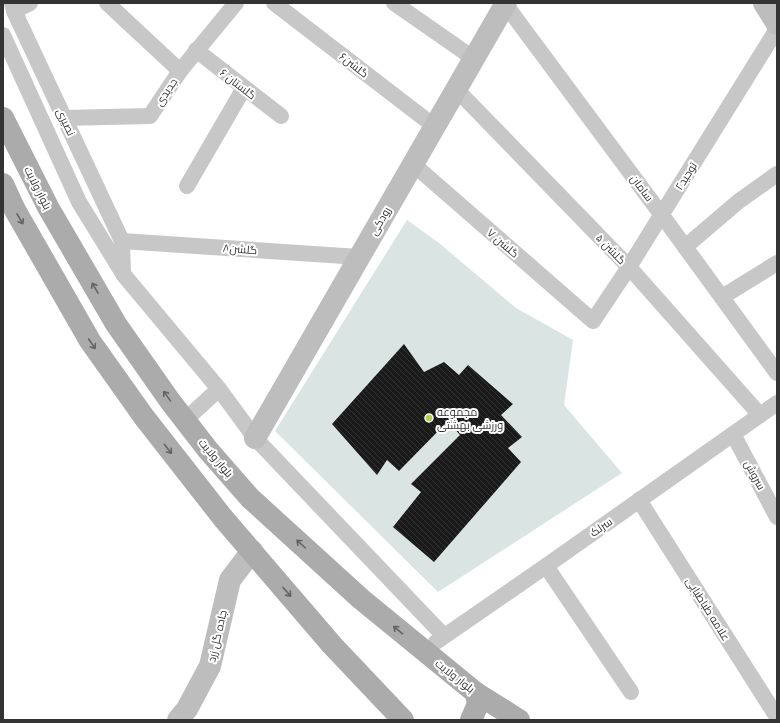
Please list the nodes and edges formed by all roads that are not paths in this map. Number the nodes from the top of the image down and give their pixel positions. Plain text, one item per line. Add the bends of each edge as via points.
1 (30, 3) edge
2 (107, 3) edge
3 (236, 3) edge
4 (274, 3) edge
5 (394, 3) edge
6 (505, 3) edge
7 (764, 3) edge
8 (13, 7) edge
9 (777, 24) edge
10 (777, 29) edge
11 (3, 35) edge
12 (196, 50) junction
13 (473, 58) junction
14 (180, 71) junction
15 (244, 88) junction
16 (456, 89) junction
17 (281, 116) dead end
18 (3, 118) edge
19 (64, 118) junction
20 (434, 126) junction
21 (413, 164) junction
22 (777, 174) edge
23 (3, 184) edge
24 (187, 186) dead end
25 (661, 214) junction
26 (122, 241) junction
27 (685, 247) junction
28 (359, 257) junction
29 (777, 263) edge
30 (629, 267) junction
31 (123, 274) junction
32 (722, 297) junction
33 (593, 321) joint
34 (777, 374) edge
35 (219, 389) junction
36 (777, 403) edge
37 (760, 414) junction
38 (185, 420) junction
39 (733, 434) junction
40 (255, 438) junction
41 (639, 500) junction
42 (777, 517) edge
43 (252, 551) junction
44 (546, 566) junction
45 (444, 636) junction
46 (424, 651) junction
47 (631, 692) dead end
48 (476, 693) junction
49 (777, 717) edge
50 (178, 720) edge
51 (403, 720) edge
52 (471, 720) edge
53 (519, 720) edge

1 - 8 street
2 - 14 street
3 - 12 street, جدیدی
4 - 20 street, گلشن۶
5 - 13 street
6 - 13 street, رودکی
6 - 25 street, سامان
7 - 9 street
8 - 19 street, نصیری
10 - 25 street, توحید۲
11 - 31 street via 79,202
12 - 14 street, جدیدی
12 - 15 street, گلستان ۶
13 - 16 street, رودکی
14 - 19 street, جدیدی via 150,116
15 - 17 street, گلستان ۶
15 - 24 street
16 - 20 street, رودکی
16 - 30 street, گلشن ۵
38 -> 18 main road, بلوار ولایت via 116,324 48,208
19 - 26 street, نصیری
20 - 21 street, رودکی
21 - 28 street, رودکی
21 - 33 street, گلشن ۷
22 - 27 street via 739,201
23 -> 43 main road via 15,210 90,340 180,465
25 - 27 street, سامان
25 - 30 street, توحید۲
26 - 28 street, گلشن۸
26 - 31 street
27 - 32 street, سامان
28 - 40 street, رودکی
29 - 32 street
30 - 33 street, توحید۲
30 - 37 street, گلشن ۵
31 - 35 street
32 - 34 street, سامان
35 - 38 street
35 - 40 street
36 - 37 street, سرلک
37 - 39 street, سرلک
46 -> 38 main road, بلوار ولایت via 361,599 250,498
39 - 41 street, سرلک
39 - 42 street, سروش
40 - 45 street
41 - 44 street, سرلک
41 - 49 street, علامه طباطبایی
43 - 50 street, جاده گل زرد via 230,580 210,666 187,709
43 -> 51 main road via 332,645
44 - 45 street, سرلک
44 - 47 street
45 - 46 street, سرلک
46 - 48 main road, بلوار ولایت
48 - 52 main road via 478,704
48 - 53 main road, بلوار ولایت

